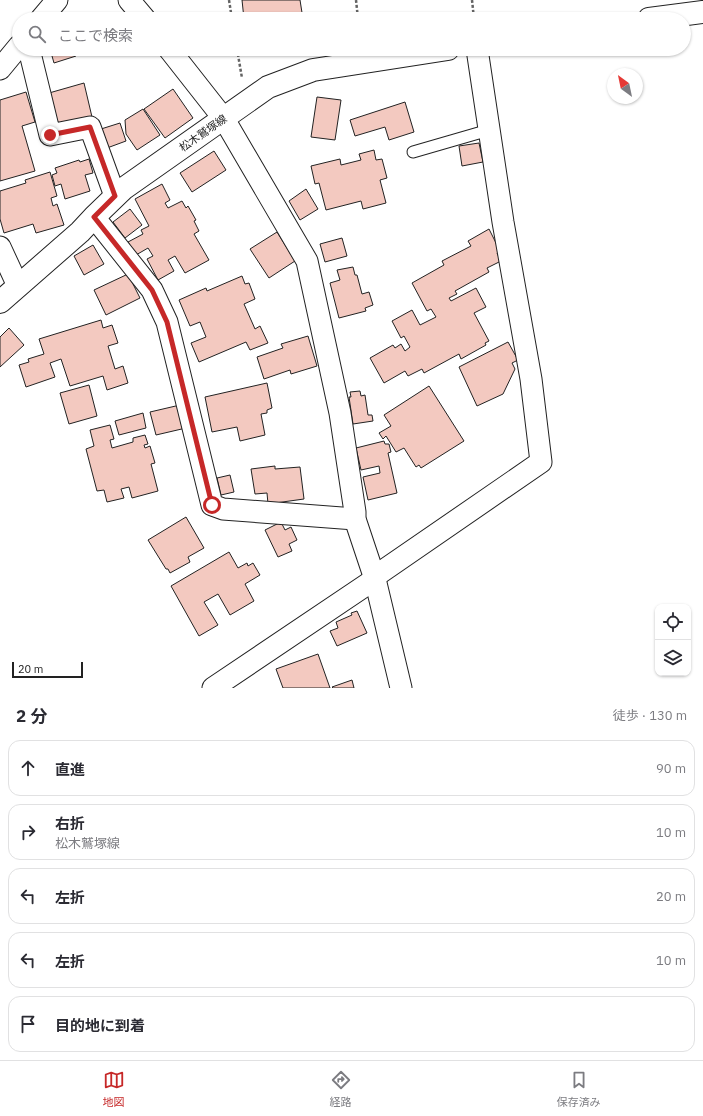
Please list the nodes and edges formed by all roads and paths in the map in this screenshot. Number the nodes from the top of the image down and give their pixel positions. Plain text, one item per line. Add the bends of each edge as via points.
1 (57, 0) edge
2 (129, 0) edge
3 (229, 0) edge
4 (356, 0) edge
5 (472, 0) edge
6 (47, 12) edge
7 (139, 12) edge
8 (231, 12) edge
9 (357, 12) edge
10 (473, 12) edge
11 (703, 12) edge
12 (691, 14) edge
13 (12, 54) edge
14 (31, 56) edge
15 (174, 56) edge
16 (403, 56) edge
17 (478, 56) edge
18 (0, 69) edge
19 (224, 119) junction
20 (489, 130) junction
21 (413, 152) dead end
22 (115, 196) junction
23 (94, 217) junction
24 (0, 247) edge
25 (18, 286) junction
26 (0, 302) edge
27 (355, 519) junction
28 (374, 578) junction
29 (213, 688) edge
30 (401, 688) edge

1 - 6 street
2 - 7 street
3 - 8 path
4 - 9 path
5 - 10 path
11 - 12 main road
13 - 18 street
14 - 22 street via 50,135 90,127
15 - 19 street
16 - 19 main road, 松木鷲塚線 via 313,70 268,87
17 - 20 street
19 - 22 main road, 松木鷲塚線
19 - 27 street via 307,260 340,413
20 - 21 lane
20 - 28 street via 531,379 541,462
22 - 23 main road, 松木鷲塚線
23 - 25 main road, 松木鷲塚線
23 - 27 street via 152,290 167,322 212,505 223,509
24 - 25 street
25 - 26 main road, 松木鷲塚線
27 - 28 street
28 - 29 street
28 - 30 street

